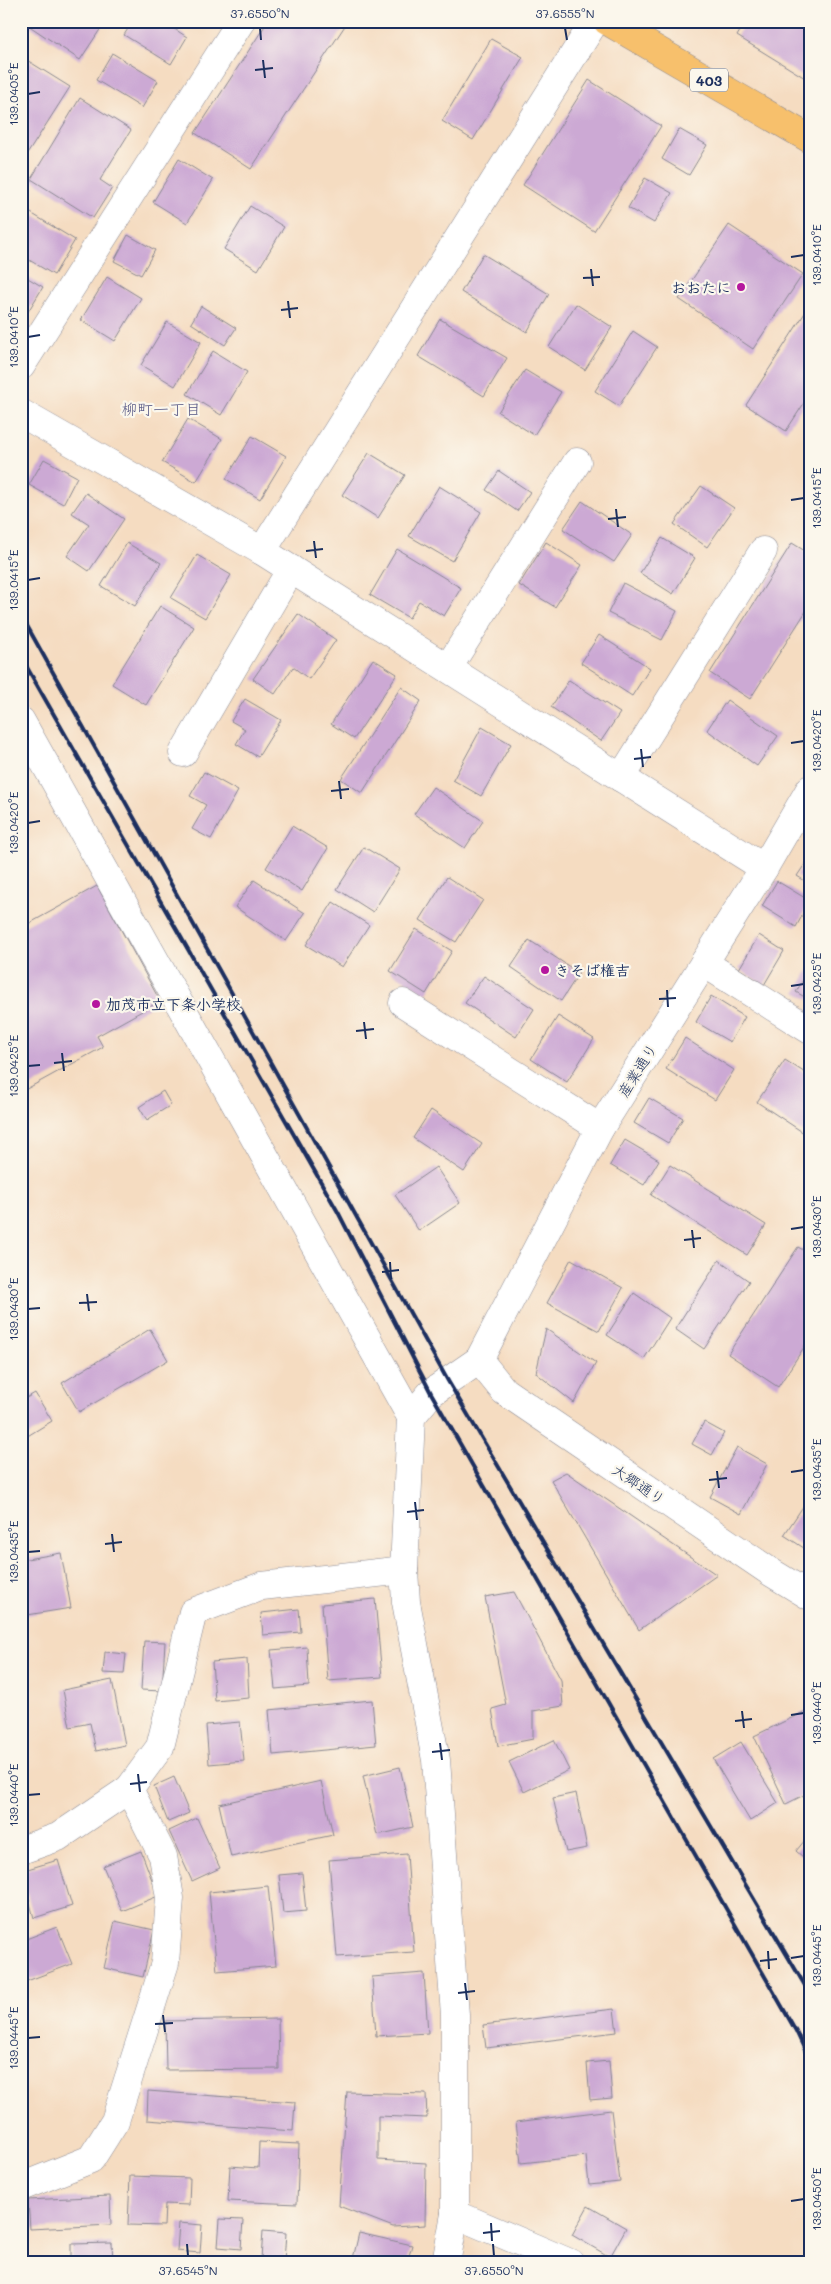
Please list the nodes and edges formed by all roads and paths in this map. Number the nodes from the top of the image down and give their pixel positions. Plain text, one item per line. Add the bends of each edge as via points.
1 (241, 21) edge
2 (595, 21) edge
3 (606, 21) edge
4 (810, 139) edge
5 (21, 366) edge
6 (21, 412) edge
7 (577, 462) dead end
8 (764, 550) dead end
9 (262, 551) junction
10 (291, 569) junction
11 (448, 668) junction
12 (21, 721) edge
13 (183, 753) dead end
14 (621, 778) junction
15 (810, 789) edge
16 (764, 868) junction
17 (704, 963) junction
18 (403, 1003) dead end
19 (810, 1030) edge
20 (600, 1128) junction
21 (479, 1360) junction
22 (411, 1417) junction
23 (404, 1570) junction
24 (810, 1596) edge
25 (129, 1789) junction
26 (21, 1850) edge
27 (21, 2187) edge
28 (455, 2214) junction
29 (446, 2263) edge
30 (570, 2263) edge

1 - 5 street
2 - 9 street
3 - 4 highway, 403
6 - 9 street
7 - 11 street
8 - 14 street
9 - 10 street
10 - 11 street
10 - 13 street
11 - 14 street
12 - 22 street
14 - 16 street
15 - 16 street, 産業通り
16 - 17 street, 産業通り
17 - 19 street
17 - 20 street, 産業通り
18 - 20 street
20 - 21 street, 産業通り
21 - 22 street via 432,1393
21 - 24 street, 大郷通り via 504,1391 704,1528
22 - 23 street
23 - 25 street via 262,1586 193,1612 160,1747
23 - 28 street via 406,1602 436,1760 455,2015
25 - 26 street via 58,1837
25 - 27 street via 163,1856 170,1898 166,1963 116,2121 91,2159
28 - 29 street
28 - 30 street

